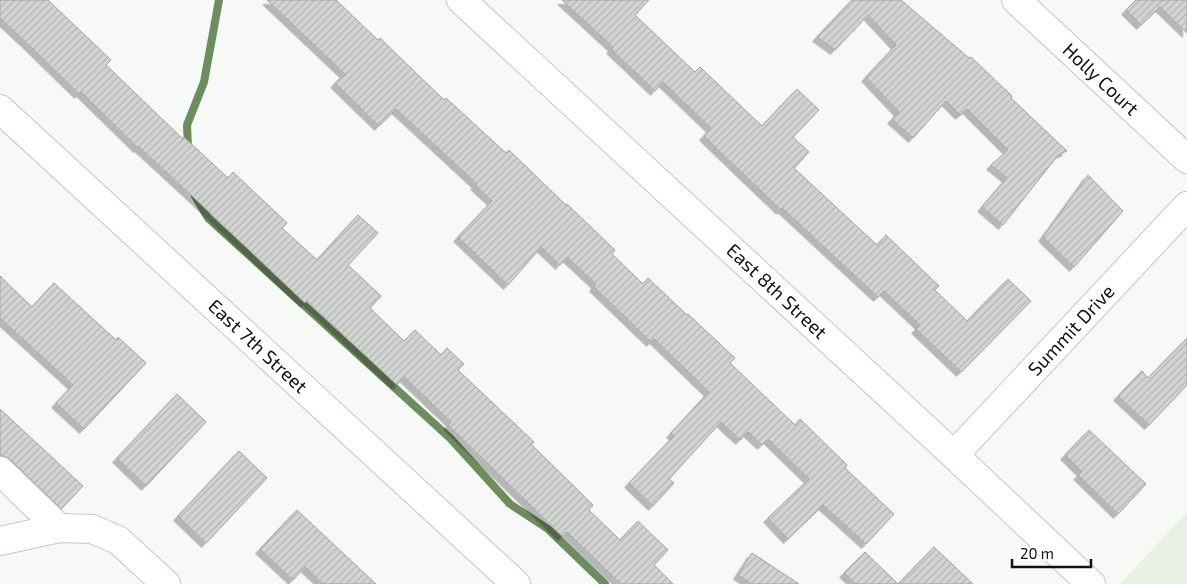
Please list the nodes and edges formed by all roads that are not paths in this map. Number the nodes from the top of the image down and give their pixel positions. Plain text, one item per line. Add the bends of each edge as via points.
1 (461, 0) edge
2 (1016, 0) edge
3 (0, 109) edge
4 (1187, 159) edge
5 (1187, 206) edge
6 (954, 455) junction
7 (0, 471) edge
8 (59, 528) junction
9 (0, 541) edge
10 (166, 584) edge
11 (516, 584) edge
12 (1092, 584) edge

1 - 6 street, East 8th Street
2 - 4 street, Holly Court
3 - 11 street, East 7th Street
5 - 6 street, Summit Drive
6 - 12 street, East 8th Street
7 - 8 street
8 - 9 street
8 - 10 street via 92,529 118,540

